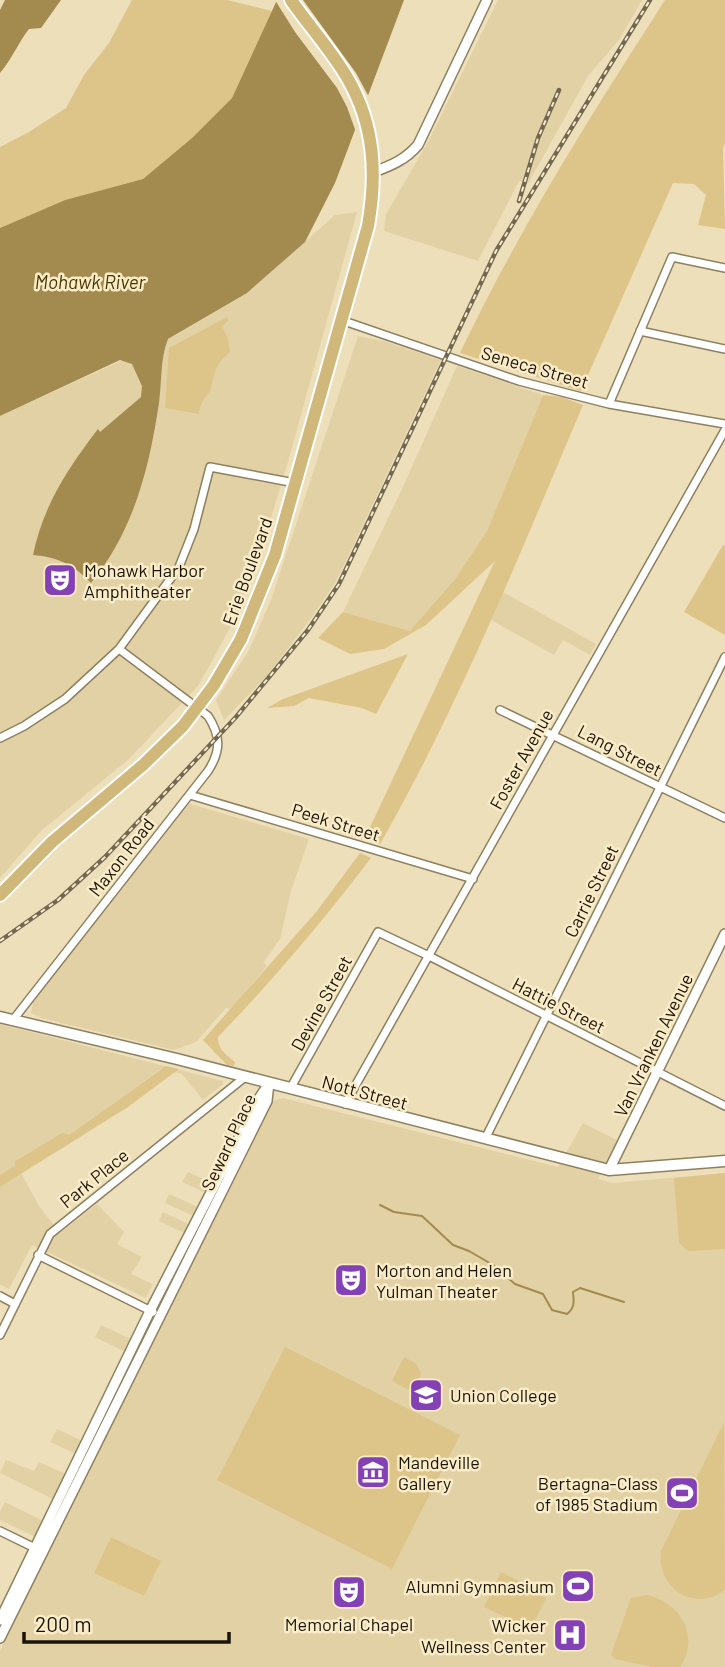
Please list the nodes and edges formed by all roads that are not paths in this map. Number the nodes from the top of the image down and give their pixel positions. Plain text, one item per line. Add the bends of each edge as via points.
1 (291, 0) edge
2 (487, 0) edge
3 (374, 167) junction
4 (725, 268) edge
5 (341, 320) junction
6 (640, 331) junction
7 (725, 349) edge
8 (609, 404) junction
9 (725, 427) edge
10 (295, 483) junction
11 (119, 649) junction
12 (725, 657) edge
13 (197, 708) junction
14 (500, 710) dead end
15 (553, 734) junction
16 (0, 738) edge
17 (660, 788) junction
18 (190, 795) junction
19 (725, 818) edge
20 (473, 879) junction
21 (0, 895) edge
22 (378, 932) joint
23 (725, 934) edge
24 (722, 950) edge
25 (429, 956) junction
26 (0, 1017) edge
27 (546, 1017) junction
28 (13, 1020) junction
29 (657, 1072) junction
30 (245, 1077) junction
31 (269, 1083) junction
32 (290, 1089) junction
33 (345, 1104) junction
34 (725, 1106) edge
35 (485, 1139) junction
36 (725, 1161) edge
37 (609, 1170) junction
38 (38, 1255) junction
39 (0, 1296) edge
40 (15, 1304) junction
41 (150, 1311) junction
42 (160, 1316) junction
43 (0, 1335) edge
44 (0, 1531) edge
45 (39, 1550) junction
46 (0, 1620) edge
47 (0, 1638) edge

1 - 3 highway, Erie Boulevard via 360,102
2 - 3 street via 418,145 402,160
3 - 5 highway, Erie Boulevard via 368,226
4 - 6 street via 672,257
5 - 8 street, Seneca Street via 519,381
5 - 10 highway, Erie Boulevard
6 - 7 street
6 - 8 street
8 - 9 street, Seneca Street
9 - 15 street, Foster Avenue
10 - 11 street via 211,467 179,567
10 - 13 highway, Erie Boulevard via 252,617
11 - 13 street, Maxon Road
11 - 16 street via 65,699
12 - 17 street, Carrie Street
13 - 18 street, Maxon Road via 216,728 219,747
13 - 21 highway, Erie Boulevard via 143,765 52,842
14 - 15 street, Lang Street
15 - 17 street, Lang Street
15 - 20 street, Foster Avenue
17 - 19 street, Lang Street
17 - 27 street, Carrie Street
18 - 20 street, Peek Street
18 - 28 street, Maxon Road
20 - 25 street, Foster Avenue
22 - 25 street, Hattie Street
22 - 32 street, Devine Street
23 - 24 street, Van Vranken Avenue
24 - 29 street, Van Vranken Avenue
25 - 27 street, Hattie Street
25 - 33 street, Foster Avenue
26 - 28 main road, Nott Street
27 - 29 street, Hattie Street
27 - 35 street, Carrie Street
28 - 30 main road, Nott Street
29 - 34 street, Hattie Street
29 - 37 street, Van Vranken Avenue
30 - 31 main road, Nott Street
30 - 38 street, Park Place via 50,1234
31 - 32 main road, Nott Street
31 - 41 street, Seward Place
31 - 42 street, Seward Place via 267,1101
32 - 33 main road, Nott Street
33 - 35 main road, Nott Street
35 - 37 main road, Nott Street
36 - 37 main road, Nott Street
38 - 40 street, Park Place
38 - 41 street
39 - 40 street
40 - 43 street, Park Place
41 - 42 street
41 - 45 street, Seward Place
42 - 45 street, Seward Place
44 - 45 street
45 - 46 street, Seward Place
45 - 47 street, Seward Place

